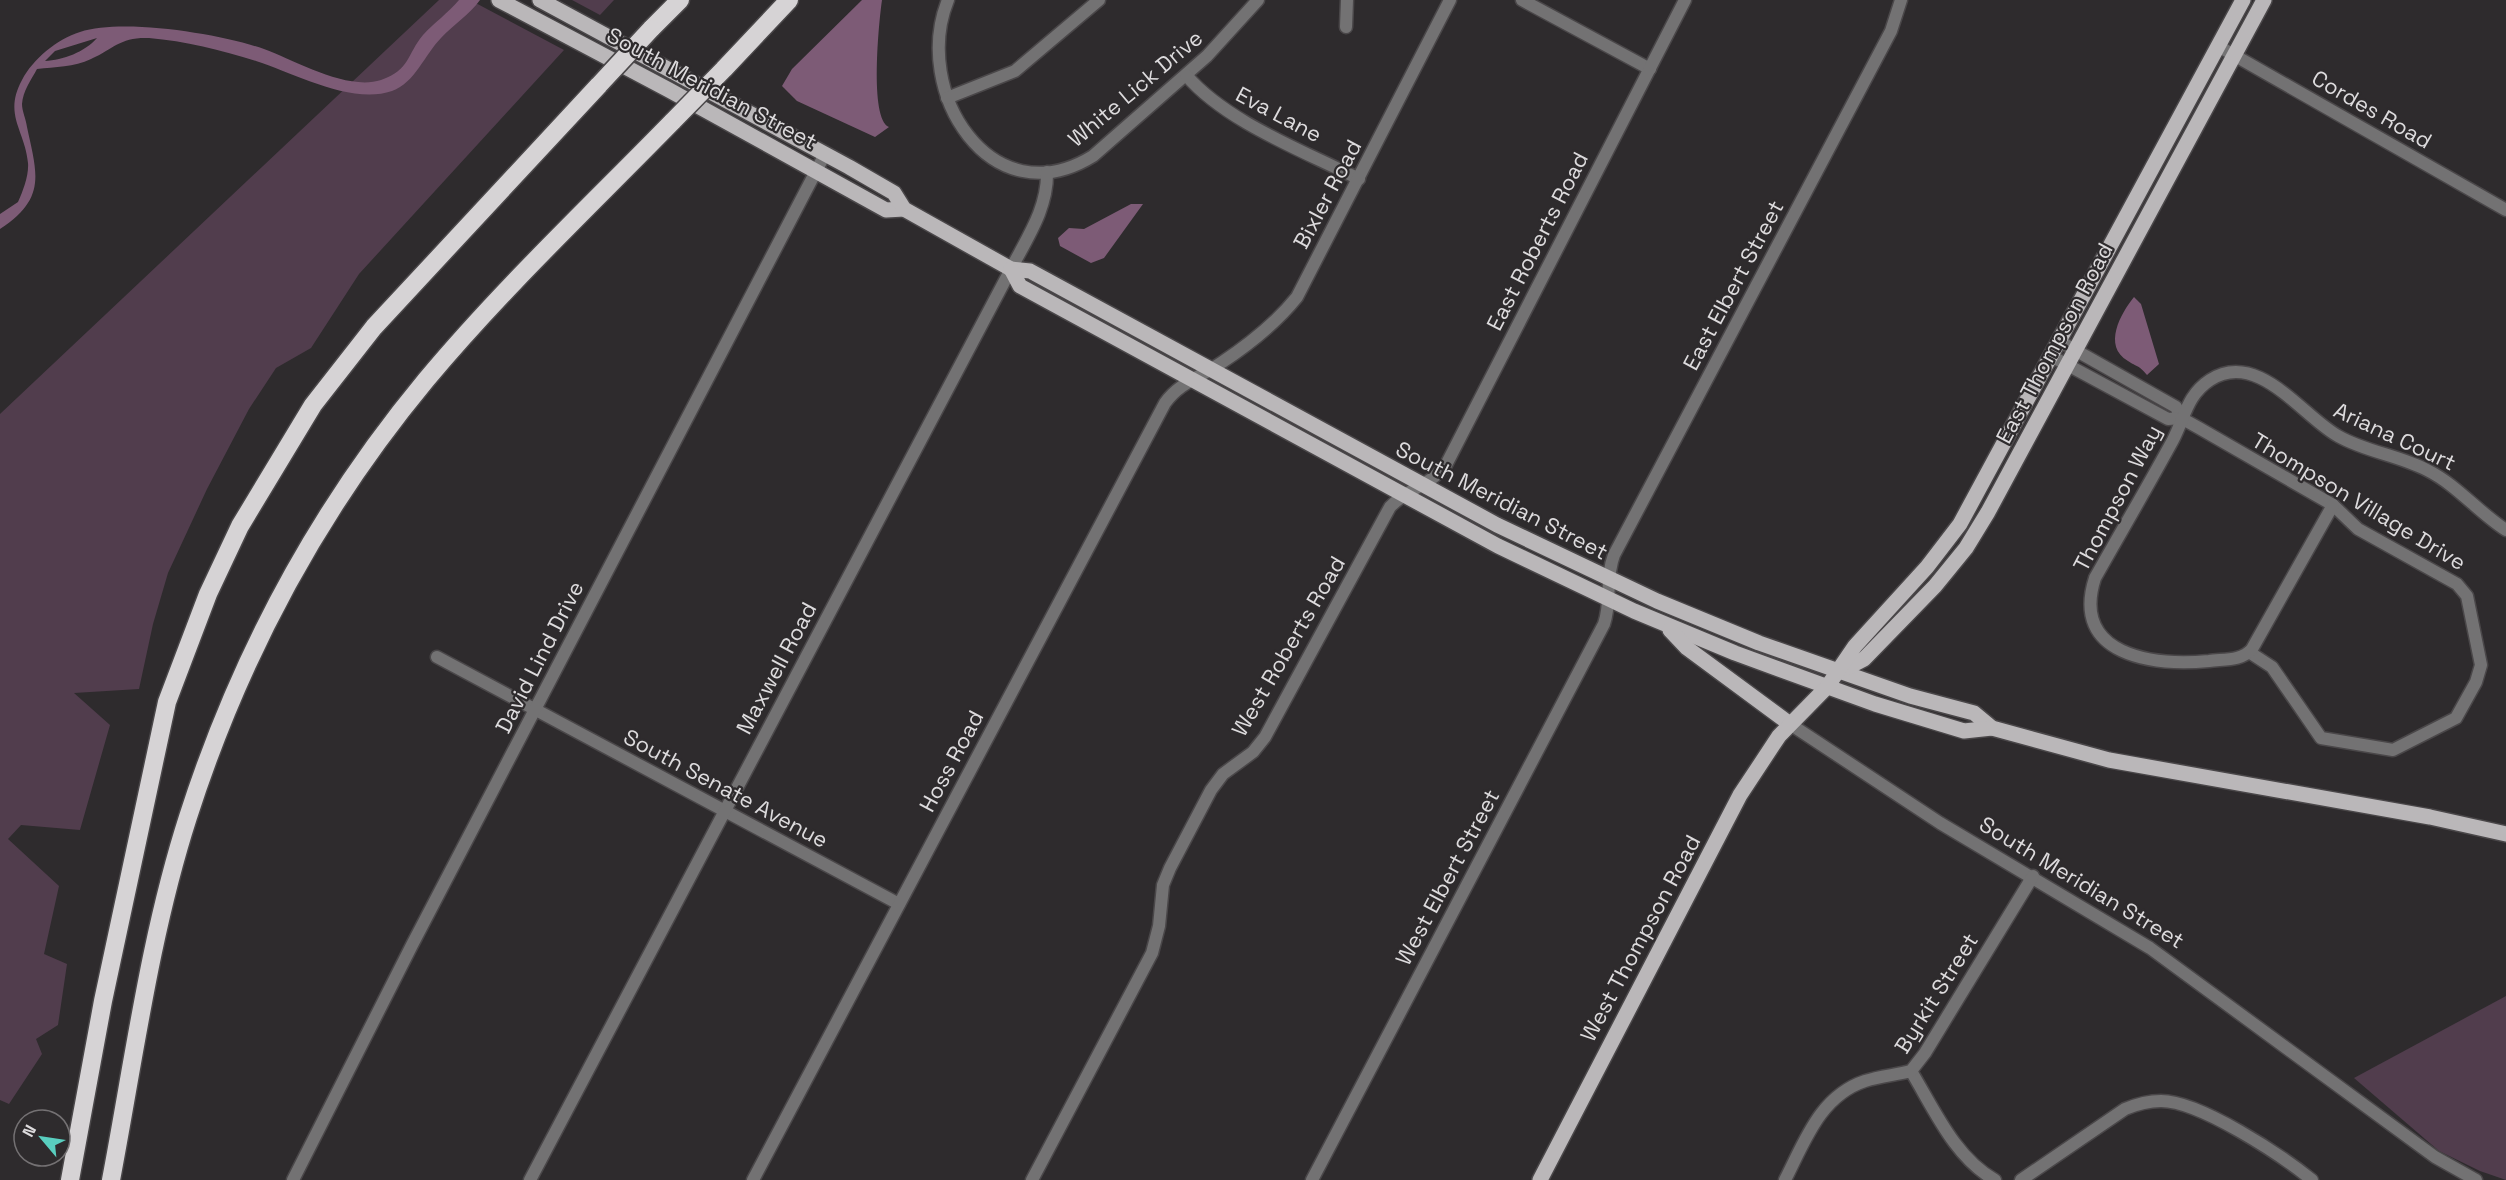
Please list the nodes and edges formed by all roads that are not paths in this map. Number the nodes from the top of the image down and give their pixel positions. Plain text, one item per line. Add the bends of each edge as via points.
1 (540, 0) edge
2 (680, 0) edge
3 (789, 0) edge
4 (948, 0) edge
5 (1099, 0) edge
6 (1258, 0) edge
7 (1347, 0) edge
8 (1450, 0) edge
9 (1522, 0) edge
10 (1685, 0) edge
11 (1901, 0) edge
12 (2243, 0) edge
13 (2264, 0) edge
14 (503, 2) edge
15 (1346, 27) dead end
16 (2218, 46) junction
17 (2234, 55) junction
18 (1650, 69) junction
19 (1186, 75) junction
20 (947, 98) junction
21 (825, 154) junction
22 (817, 171) junction
23 (1047, 172) junction
24 (1359, 179) junction
25 (904, 209) junction
26 (2506, 210) edge
27 (1011, 269) junction
28 (2058, 341) junction
29 (2076, 351) junction
30 (2050, 356) junction
31 (2068, 365) junction
32 (1200, 375) junction
33 (2181, 418) junction
34 (1414, 491) junction
35 (2333, 505) junction
36 (2506, 530) edge
37 (1609, 590) junction
38 (1664, 624) junction
39 (2249, 652) junction
40 (437, 657) dead end
41 (1839, 672) junction
42 (1827, 687) junction
43 (534, 711) junction
44 (1790, 724) junction
45 (1992, 728) junction
46 (724, 812) junction
47 (2506, 834) edge
48 (2033, 876) junction
49 (898, 904) junction
50 (1911, 1071) junction
51 (70, 1180) edge
52 (111, 1180) edge
53 (293, 1180) edge
54 (530, 1180) edge
55 (753, 1180) edge
56 (1032, 1180) edge
57 (1312, 1180) edge
58 (1540, 1180) edge
59 (1785, 1180) edge
60 (1995, 1180) edge
61 (2021, 1180) edge
62 (2312, 1180) edge
63 (2476, 1180) edge

1 - 21 main road, South Meridian Street
2 - 51 highway, bridge via 374,327 313,405 240,526 208,594 167,702 108,977
3 - 52 highway, bridge via 522,275 426,380 345,488 278,601 234,695 187,819 153,953
4 - 20 street, White Lick Drive via 938,49
5 - 20 street via 1015,71
6 - 19 street, White Lick Drive
7 - 15 street
8 - 24 street, Bixler Road
9 - 18 street
10 - 18 street, East Roberts Road
11 - 37 street, East Elbert Street via 1890,31 1614,555
12 - 16 main road, East Thompson Road
13 - 17 main road, East Thompson Road
14 - 22 main road, South Meridian Street
16 - 17 street, Cordes Road
16 - 28 main road, East Thompson Road
17 - 26 street, Cordes Road
17 - 29 main road, East Thompson Road
18 - 34 street, East Roberts Road via 1446,465
19 - 23 street, White Lick Drive via 1093,156 1075,166
19 - 24 street, Eva Lane via 1225,110
20 - 23 street, White Lick Drive via 964,130 987,154 1016,169
21 - 22 street, David Lind Drive
21 - 25 main road, South Meridian Street via 894,193
22 - 25 main road, South Meridian Street via 886,210
22 - 43 street, David Lind Drive
23 - 27 street, Maxwell Road via 1046,196
24 - 32 street, Bixler Road via 1292,304 1223,362
25 - 27 main road, South Meridian Street
27 - 32 main road, South Meridian Street via 1030,271
27 - 32 main road, South Meridian Street via 1020,286
27 - 46 street, Maxwell Road
28 - 29 street, Thompson Village Drive
28 - 30 main road, East Thompson Road
29 - 31 main road, East Thompson Road
29 - 33 street, Thompson Village Drive via 2176,407
30 - 31 street, Thompson Village Drive
30 - 41 main road, East Thompson Road via 1948,541 1855,646
31 - 33 street, Thompson Village Drive via 2168,419
31 - 41 main road, East Thompson Road via 1966,548 1864,659
32 - 34 main road, South Meridian Street
32 - 34 main road, South Meridian Street
32 - 49 street, Hoss Road via 1176,390 1165,403
33 - 35 street, Thompson Village Drive
33 - 36 street, Ariana Court via 2191,399 2213,378 2234,372 2253,375 2284,393 2342,439 2435,474
33 - 39 street, Thompson Way via 2174,438 2095,578 2091,616 2107,644 2123,653 2184,663 2239,658
34 - 37 main road, South Meridian Street
34 - 37 main road, South Meridian Street via 1498,546
34 - 56 street, West Roberts Road via 1390,507 1265,737 1253,752 1223,774 1209,794 1165,880 1156,940 1148,962
35 - 39 street
35 - 39 street, Thompson Village Drive via 2358,529 2463,590 2481,665 2476,682 2453,721 2400,748 2382,749 2321,738 2272,667
37 - 38 main road, South Meridian Street
37 - 41 main road, South Meridian Street
37 - 57 street, West Elbert Street via 1604,624
38 - 42 main road, South Meridian Street
38 - 44 main road, South Meridian Street via 1687,648
40 - 43 street, South Senate Avenue
41 - 42 main road, East Thompson Road
41 - 45 main road, South Meridian Street via 1974,713
42 - 44 main road, East Thompson Road
42 - 45 main road, South Meridian Street via 1964,731
43 - 46 street, South Senate Avenue
43 - 53 street, David Lind Drive
44 - 48 street, South Meridian Street via 1913,807
44 - 58 main road, West Thompson Road via 1740,795
45 - 47 main road, South Meridian Street via 2159,771
46 - 49 street, South Senate Avenue
46 - 54 street, Maxwell Road
48 - 50 street, Byrkit Street
48 - 63 street, South Meridian Street via 2174,963 2428,1152
49 - 55 street, Hoss Road
50 - 59 street, Byrkit Street via 1868,1080 1838,1094 1819,1115
50 - 60 street via 1961,1151
61 - 62 street via 2125,1109 2161,1101 2188,1107 2257,1141

